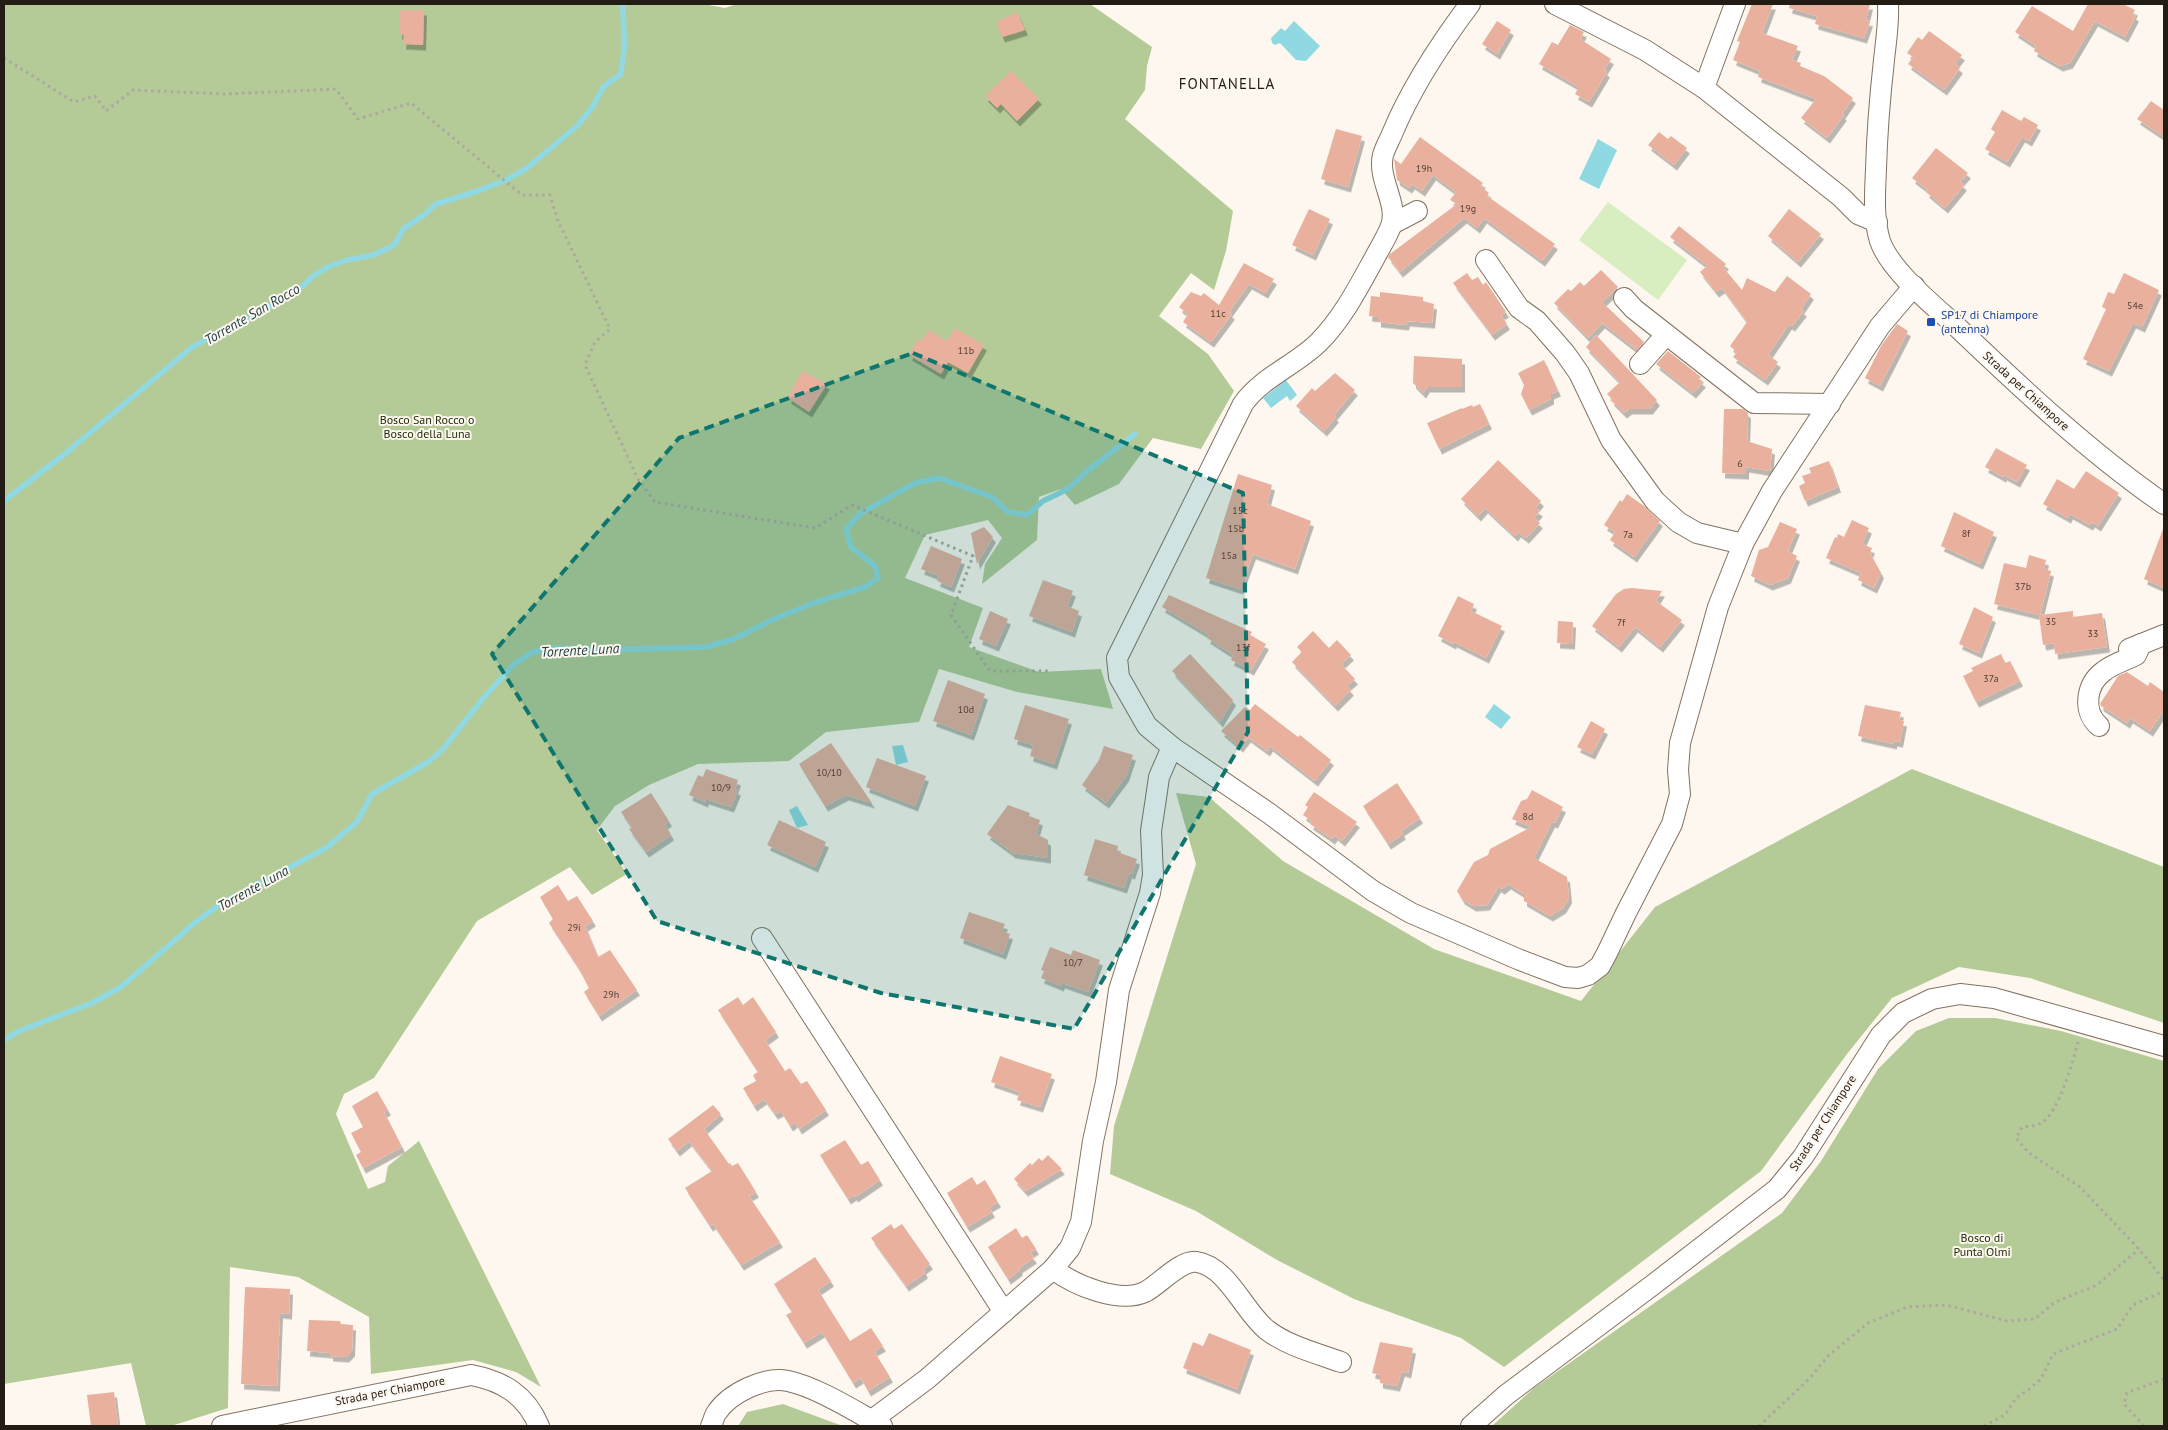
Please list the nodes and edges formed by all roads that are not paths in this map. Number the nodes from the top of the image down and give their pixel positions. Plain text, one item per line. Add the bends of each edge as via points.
1 (1470, 4) edge
2 (1555, 4) edge
3 (1736, 4) edge
4 (1888, 4) edge
5 (1704, 88) junction
6 (1417, 211) dead end
7 (1877, 222) junction
8 (1392, 224) junction
9 (1486, 260) dead end
10 (1914, 286) junction
11 (1624, 298) dead end
12 (1666, 335) junction
13 (1640, 364) dead end
14 (1830, 404) junction
15 (2164, 504) edge
16 (1743, 544) junction
17 (2164, 635) edge
18 (2141, 644) junction
19 (2110, 655) dead end
20 (2099, 726) dead end
21 (1172, 747) junction
22 (762, 938) dead end
23 (2164, 1046) edge
24 (1053, 1268) junction
25 (1004, 1312) junction
26 (1341, 1362) dead end
27 (877, 1423) edge
28 (222, 1426) edge
29 (539, 1426) edge
30 (710, 1426) edge
31 (1471, 1426) edge

1 - 8 street via 1402,110 1383,156 1382,176 1392,211
2 - 5 street via 1645,50
3 - 5 street
4 - 7 street, Strada per Chiampore via 1874,201
5 - 7 street via 1858,214
6 - 8 street
7 - 10 street, Strada per Chiampore via 1880,241 1890,259
8 - 21 street via 1358,288 1320,342 1252,392 1243,404 1117,658 1119,677 1147,726
9 - 16 street via 1519,308 1537,321 1579,373 1611,440 1655,502 1697,533
10 - 14 street via 1880,326
10 - 15 street, Strada per Chiampore via 2014,382
11 - 12 street
12 - 13 street
12 - 14 street via 1754,403
14 - 16 street via 1772,491
16 - 21 street via 1718,607 1680,743 1680,794 1672,824 1600,966 1588,975 1565,977 1411,913 1373,891 1270,814
17 - 18 street
18 - 19 street
18 - 20 street via 2136,655 2104,670 2094,681 2088,698 2089,713
21 - 24 street via 1159,777 1151,831 1153,876 1119,990 1081,1222 1070,1248
22 - 25 street
23 - 31 street, Strada per Chiampore via 1994,998 1960,994 1932,999 1903,1014 1881,1034 1803,1157 1777,1189 1506,1395
24 - 25 street
24 - 26 street via 1081,1286 1107,1294 1135,1296 1147,1291 1181,1265 1196,1261 1213,1269 1228,1282 1267,1330 1292,1344
25 - 27 street
27 - 30 street via 822,1394 788,1381 766,1381 741,1391 718,1411
28 - 29 street, Strada per Chiampore via 471,1374 491,1378 511,1389 525,1403

